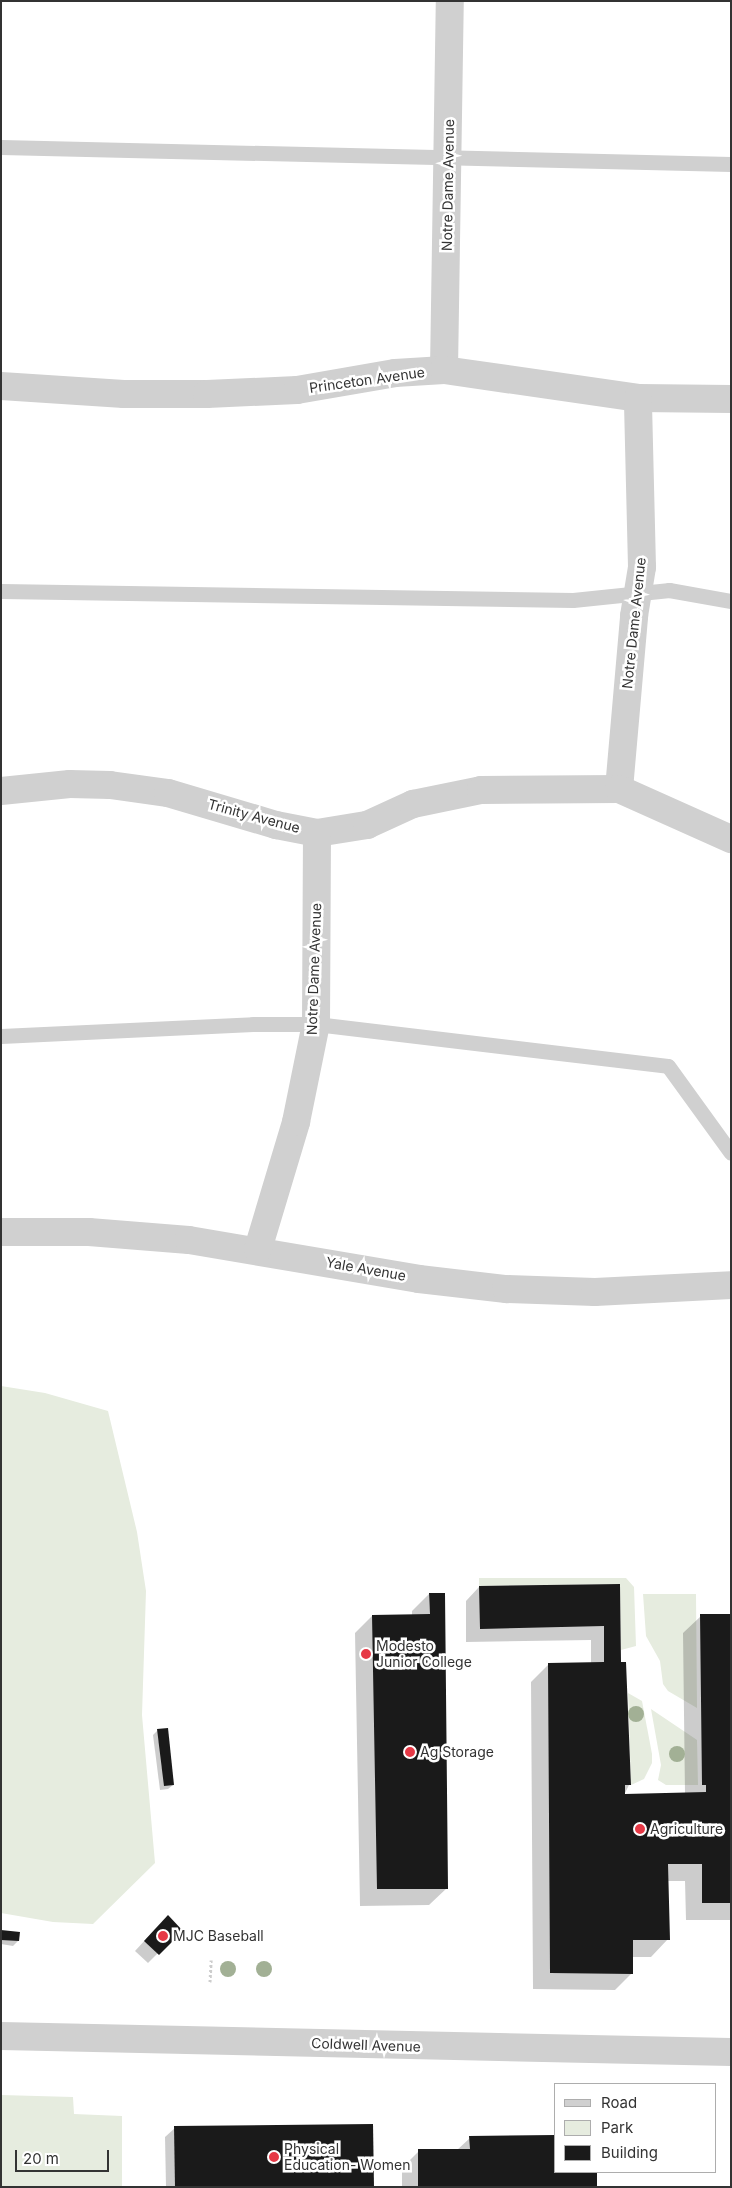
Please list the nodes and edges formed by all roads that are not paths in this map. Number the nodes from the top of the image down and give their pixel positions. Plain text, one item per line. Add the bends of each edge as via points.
1 (450, 1) edge
2 (1, 147) edge
3 (450, 156) junction
4 (731, 164) edge
5 (444, 370) junction
6 (1, 386) edge
7 (638, 398) junction
8 (731, 399) edge
9 (1, 591) edge
10 (637, 594) junction
11 (731, 601) edge
12 (619, 789) junction
13 (1, 791) edge
14 (317, 832) junction
15 (731, 839) edge
16 (316, 1024) junction
17 (1, 1036) edge
18 (731, 1153) edge
19 (1, 1232) edge
20 (258, 1249) junction
21 (731, 1285) edge
22 (1, 2036) edge
23 (731, 2052) edge

1 - 3 street, Notre Dame Avenue
2 - 3 lane
3 - 4 lane
3 - 5 street, Notre Dame Avenue
5 - 6 street, Princeton Avenue via 396,373 296,390 207,394 124,394
5 - 7 street, Princeton Avenue
7 - 8 street, Princeton Avenue
7 - 10 street, Notre Dame Avenue via 642,566
9 - 10 lane via 573,600
10 - 11 lane via 669,590
10 - 12 street, Notre Dame Avenue
12 - 14 street, Trinity Avenue via 482,790 413,804 367,825
12 - 15 street, Trinity Avenue
13 - 14 street, Trinity Avenue via 70,784 120,786 168,793 276,825
14 - 16 street, Notre Dame Avenue
16 - 17 lane
16 - 18 lane via 668,1066
16 - 20 street, Notre Dame Avenue via 296,1122
19 - 20 street, Yale Avenue via 99,1233
20 - 21 street, Yale Avenue via 419,1279 506,1289 595,1292
22 - 23 street, Coldwell Avenue

